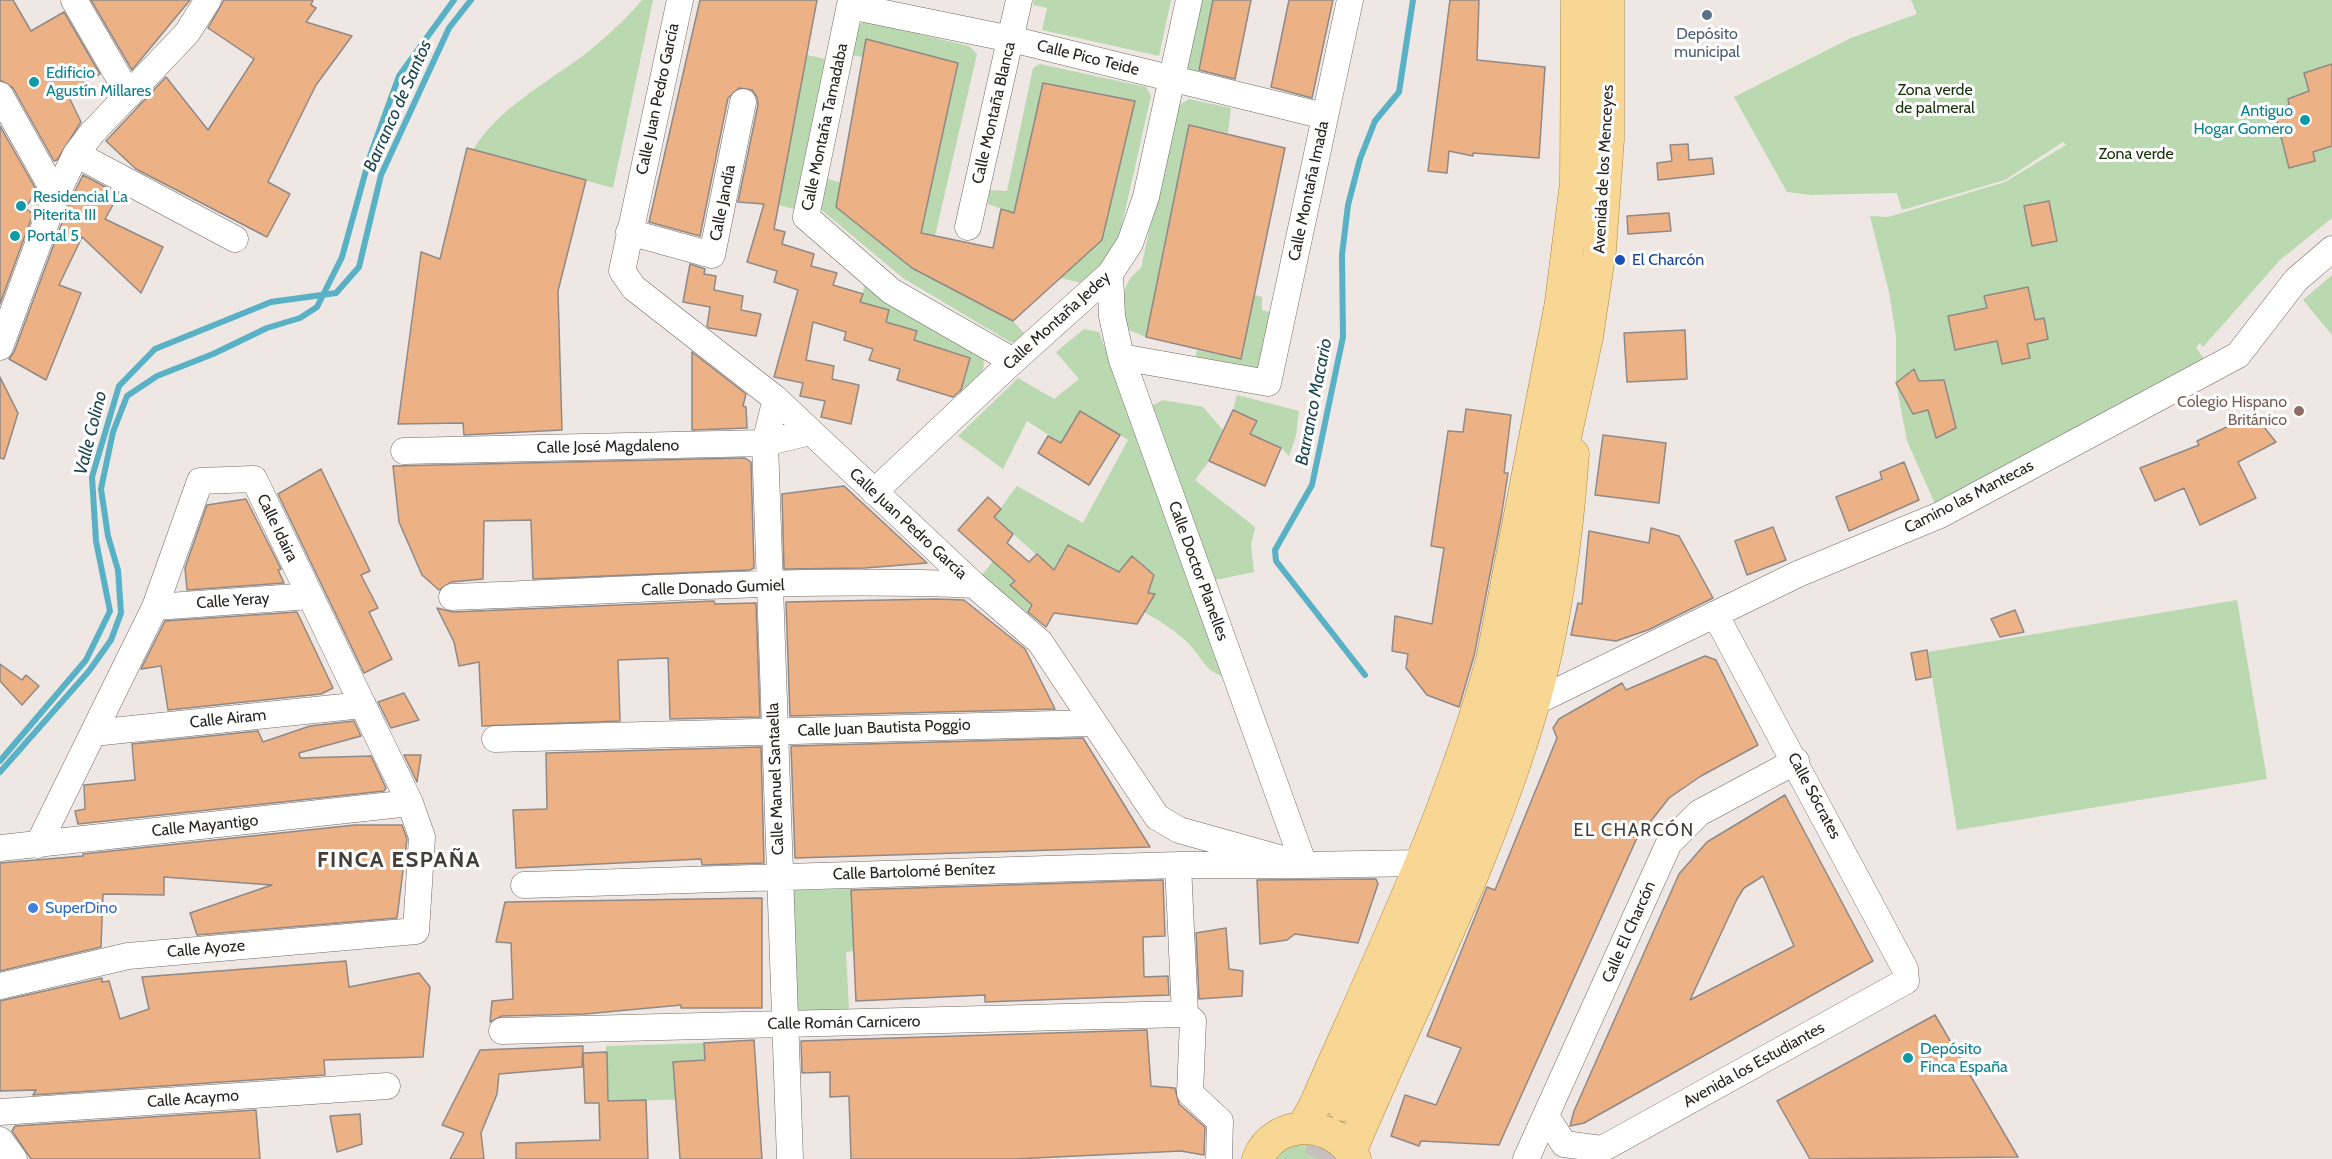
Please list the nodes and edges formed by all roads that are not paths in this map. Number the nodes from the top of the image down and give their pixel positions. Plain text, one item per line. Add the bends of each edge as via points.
1 (74, 0) edge
2 (680, 0) edge
3 (1019, 0) edge
4 (1189, 0) edge
5 (1350, 0) edge
6 (1577, 0) edge
7 (1608, 0) edge
8 (204, 2) edge
9 (850, 3) edge
10 (1011, 39) junction
11 (1172, 79) junction
12 (0, 94) edge
13 (129, 95) junction
14 (743, 102) dead end
15 (1324, 116) junction
16 (76, 154) junction
17 (56, 195) junction
18 (968, 227) dead end
19 (629, 232) junction
20 (236, 239) dead end
21 (2332, 249) edge
22 (1110, 274) junction
23 (1561, 303) junction
24 (1587, 337) junction
25 (0, 347) edge
26 (1121, 357) junction
27 (1013, 361) junction
28 (776, 399) junction
29 (810, 432) junction
30 (765, 443) junction
31 (404, 451) dead end
32 (874, 492) junction
33 (1544, 511) junction
34 (974, 585) junction
35 (770, 586) junction
36 (310, 596) junction
37 (452, 597) dead end
38 (155, 607) junction
39 (1716, 614) junction
40 (1533, 703) junction
41 (363, 705) junction
42 (1093, 723) junction
43 (774, 731) junction
44 (93, 734) junction
45 (495, 739) dead end
46 (1796, 761) junction
47 (410, 804) junction
48 (38, 845) junction
49 (0, 848) edge
50 (1420, 863) junction
51 (1178, 865) junction
52 (1304, 865) junction
53 (779, 876) junction
54 (524, 885) dead end
55 (416, 931) joint
56 (1906, 981) joint
57 (0, 986) edge
58 (1185, 1014) junction
59 (784, 1024) junction
60 (502, 1031) dead end
61 (387, 1086) dead end
62 (1343, 1105) tunnel mouth
63 (0, 1112) edge
64 (1546, 1116) junction
65 (1303, 1127) junction
66 (0, 1140) edge
67 (1601, 1154) edge
68 (1359, 1156) edge
69 (14, 1159) edge
70 (790, 1159) edge
71 (1220, 1159) edge
72 (1258, 1159) edge
73 (1526, 1159) edge

1 - 13 street
2 - 19 street, Calle Juan Pedro García
3 - 10 street, Calle Montaña Blanca
4 - 11 street, Calle Montaña Jedey
5 - 15 street, Calle Montaña Imada
6 - 23 main road, Avenida de los Menceyes via 1576,183
7 - 24 main road, Avenida de los Menceyes via 1605,196
8 - 13 street via 187,33
9 - 10 street, Calle Pico Teide
9 - 27 street, Calle Montaña Tamadaba via 806,217 891,291
10 - 11 street, Calle Pico Teide
10 - 18 street, Calle Montaña Blanca
11 - 15 street, Calle Pico Teide
11 - 22 street, Calle Montaña Jedey via 1146,196 1130,243
12 - 17 street
13 - 16 street
14 - 19 street, Calle Jandía via 712,255
15 - 26 street, Calle Montaña Imada via 1268,383
16 - 17 street
16 - 20 street
17 - 25 street
19 - 28 street, Calle Juan Pedro García via 622,271 634,288
21 - 39 street, Camino las Mantecas via 2296,280 2238,355 1940,515 1798,574
22 - 26 street, Calle Doctor Planelles via 1112,316
22 - 27 street, Calle Montaña Jedey
23 - 33 main road via 1543,455
23 - 50 main road via 1492,660 1450,794
24 - 33 main road via 1561,456
24 - 40 main road via 1571,499 1553,614
26 - 52 street, Calle Doctor Planelles
27 - 32 street, Calle Montaña Jedey
28 - 29 street, Calle Juan Pedro García
28 - 30 street, Calle Manuel Santaella
29 - 30 street, Calle José Magdaleno
29 - 32 street, Calle Juan Pedro García
30 - 31 street, Calle José Magdaleno
30 - 35 street, Calle Manuel Santaella
32 - 34 street, Calle Juan Pedro García
33 - 62 main road via 1518,656 1483,778
34 - 35 street, Calle Donado Gumiel
34 - 42 street, Calle Juan Pedro García via 1040,642
35 - 37 street, Calle Donado Gumiel
35 - 43 street, Calle Manuel Santaella
36 - 38 street, Calle Yeray
36 - 38 street, Calle Idaira via 254,479 200,481
36 - 41 street, Calle Idaira
38 - 44 street, Calle Idaira
39 - 40 street, Camino las Mantecas
39 - 46 street, Calle Sócrates
40 - 68 main road via 1495,820
41 - 44 street, Calle Airam
41 - 47 street, Calle Idaira
42 - 43 street, Calle Juan Bautista Poggio
42 - 52 street, Calle Juan Pedro García via 1157,817 1179,830
43 - 45 street, Calle Juan Bautista Poggio
43 - 53 street, Calle Manuel Santaella
44 - 48 street, Calle Idaira
46 - 56 street, Calle Sócrates via 1905,969
46 - 64 street, Calle El Charcón via 1699,813 1669,843
47 - 48 street, Calle Mayantigo
47 - 55 street, Calle Idaira via 422,837
48 - 49 street, Calle Mayantigo
50 - 52 street, Calle Juan Pedro García
50 - 65 main road
51 - 52 street, Calle Bartolomé Benítez
51 - 53 street, Calle Bartolomé Benítez
51 - 58 street
53 - 54 street, Calle Bartolomé Benítez
53 - 59 street, Calle Manuel Santaella
55 - 57 street, Calle Ayoze via 128,956
56 - 67 street, Avenida los Estudiantes
58 - 59 street, Calle Román Carnicero
58 - 71 street via 1193,1021 1190,1092 1220,1121
59 - 60 street, Calle Román Carnicero
59 - 70 street, Calle Manuel Santaella
61 - 63 street, Calle Acaymo
64 - 67 street via 1564,1144
64 - 73 street, Calle El Charcón
65 - 68 main road via 1318,1128 1339,1138
65 - 72 main road via 1279,1135
66 - 69 street

